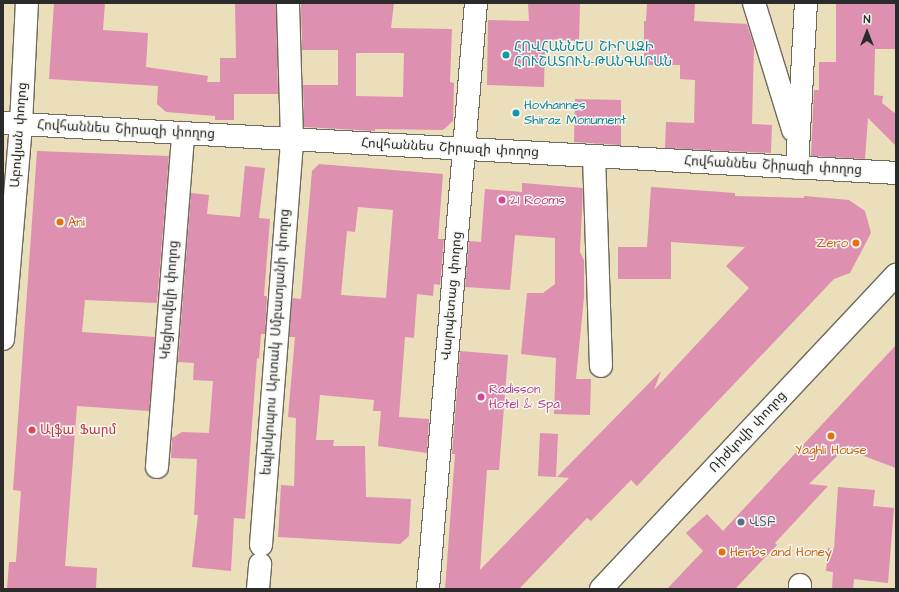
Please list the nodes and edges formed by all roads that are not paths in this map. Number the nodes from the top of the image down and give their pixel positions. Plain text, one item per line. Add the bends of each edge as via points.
1 (27, 3) edge
2 (288, 3) edge
3 (476, 3) edge
4 (754, 3) edge
5 (806, 3) edge
6 (12, 123) edge
7 (183, 133) junction
8 (292, 139) junction
9 (797, 143) junction
10 (464, 149) junction
11 (594, 156) junction
12 (797, 168) junction
13 (896, 173) edge
14 (896, 275) edge
15 (3, 339) edge
16 (601, 366) dead end
17 (157, 467) dead end
18 (258, 589) edge
19 (428, 589) edge
20 (601, 589) edge

1 - 6 street, Աբովյան փողոց
2 - 8 street, եպիսկոպոս Արտակ Սմբատյանի փողոց
3 - 10 street, Վարպետաց փողոց
4 - 9 street
5 - 9 street
6 - 7 street, Հովհաննես Շիրազի փողոց
6 - 15 street, Աբովյան փողոց
7 - 8 street, Հովհաննես Շիրազի փողոց
7 - 17 street, Կեցխովելի փողոց
8 - 10 street, Հովհաննես Շիրազի փողոց
8 - 18 street, եպիսկոպոս Արտակ Սմբատյանի փողոց
9 - 12 street
10 - 11 street, Հովհաննես Շիրազի փողոց
10 - 19 street, Վարպետաց փողոց
11 - 12 street, Հովհաննես Շիրազի փողոց
11 - 16 street
12 - 13 street, Հովհաննես Շիրազի փողոց
14 - 20 street, Ռիժկովի փողոց

